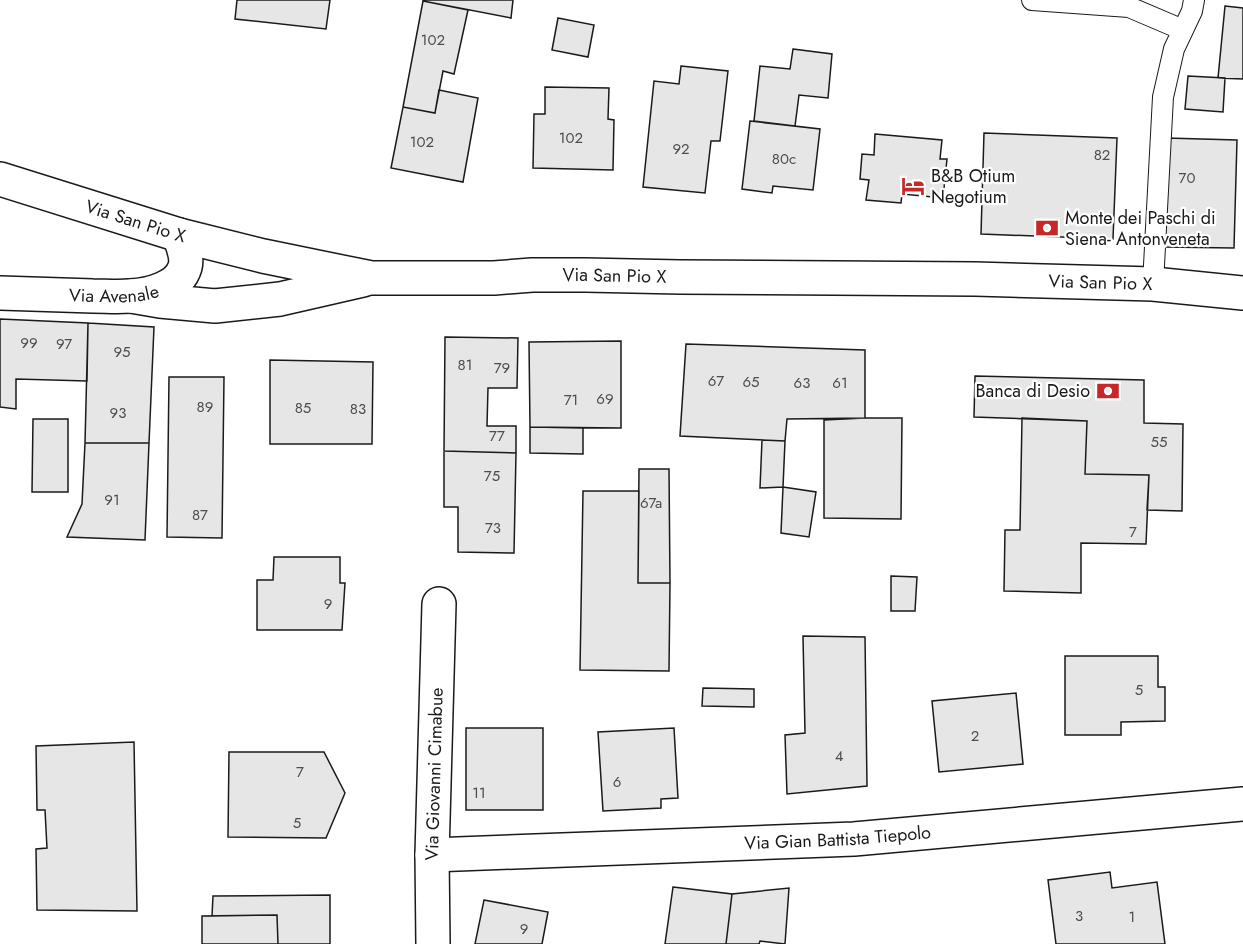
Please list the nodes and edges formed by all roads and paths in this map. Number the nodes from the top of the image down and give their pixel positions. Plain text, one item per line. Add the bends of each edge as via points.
1 (1032, 0) edge
2 (1194, 0) edge
3 (1183, 30) junction
4 (0, 179) edge
5 (179, 235) junction
6 (371, 278) junction
7 (1153, 284) junction
8 (0, 293) edge
9 (1243, 293) edge
10 (131, 296) junction
11 (1243, 307) edge
12 (439, 604) dead end
13 (1243, 804) edge
14 (432, 855) junction
15 (433, 944) edge

1 - 3 lane via 1129,7
2 - 3 lane
3 - 7 lane via 1174,49 1163,96
4 - 5 street, Via San Pio X
5 - 6 street, Via San Pio X
5 - 10 street, Via Avenale via 186,262 180,277 164,288
6 - 7 street, Via San Pio X via 585,275
6 - 10 street via 280,299 215,306
7 - 9 street, Via San Pio X
8 - 10 street, Via Avenale
9 - 11 street
12 - 14 street, Via Giovanni Cimabue
13 - 14 street, Via Gian Battista Tiepolo via 854,840
14 - 15 street, Via Giovanni Cimabue

